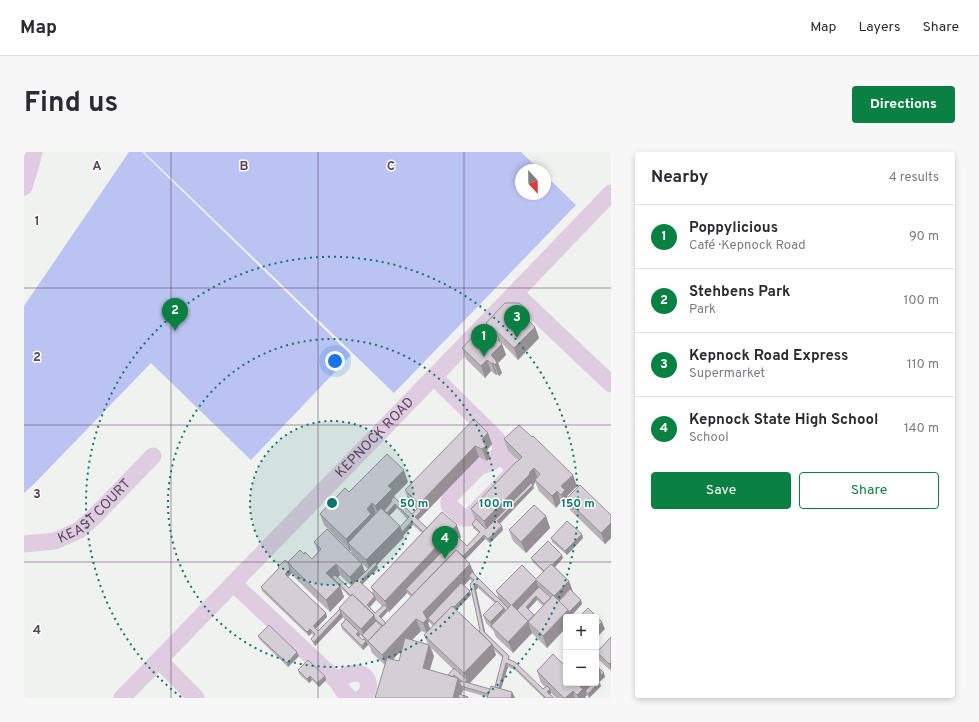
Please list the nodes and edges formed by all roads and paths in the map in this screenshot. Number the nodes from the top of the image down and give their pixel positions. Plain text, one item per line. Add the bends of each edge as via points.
1 (34, 152) edge
2 (24, 188) edge
3 (611, 193) edge
4 (515, 293) junction
5 (434, 377) junction
6 (611, 384) edge
7 (501, 449) dead end
8 (153, 456) dead end
9 (24, 544) edge
10 (233, 583) junction
11 (159, 660) junction
12 (334, 678) junction
13 (122, 698) edge
14 (196, 698) edge
15 (350, 698) edge
16 (362, 698) edge

1 - 2 street
3 - 4 street, KEPNOCK ROAD
4 - 5 street, KEPNOCK ROAD
4 - 6 street
5 - 7 street via 497,439
5 - 10 street, KEPNOCK ROAD
8 - 9 street, KEAST COURT via 79,530 55,541
10 - 11 street, KEPNOCK ROAD
10 - 12 street
11 - 13 street, KEPNOCK ROAD
11 - 14 street
12 - 15 street
12 - 16 street via 355,673 364,676 369,687

